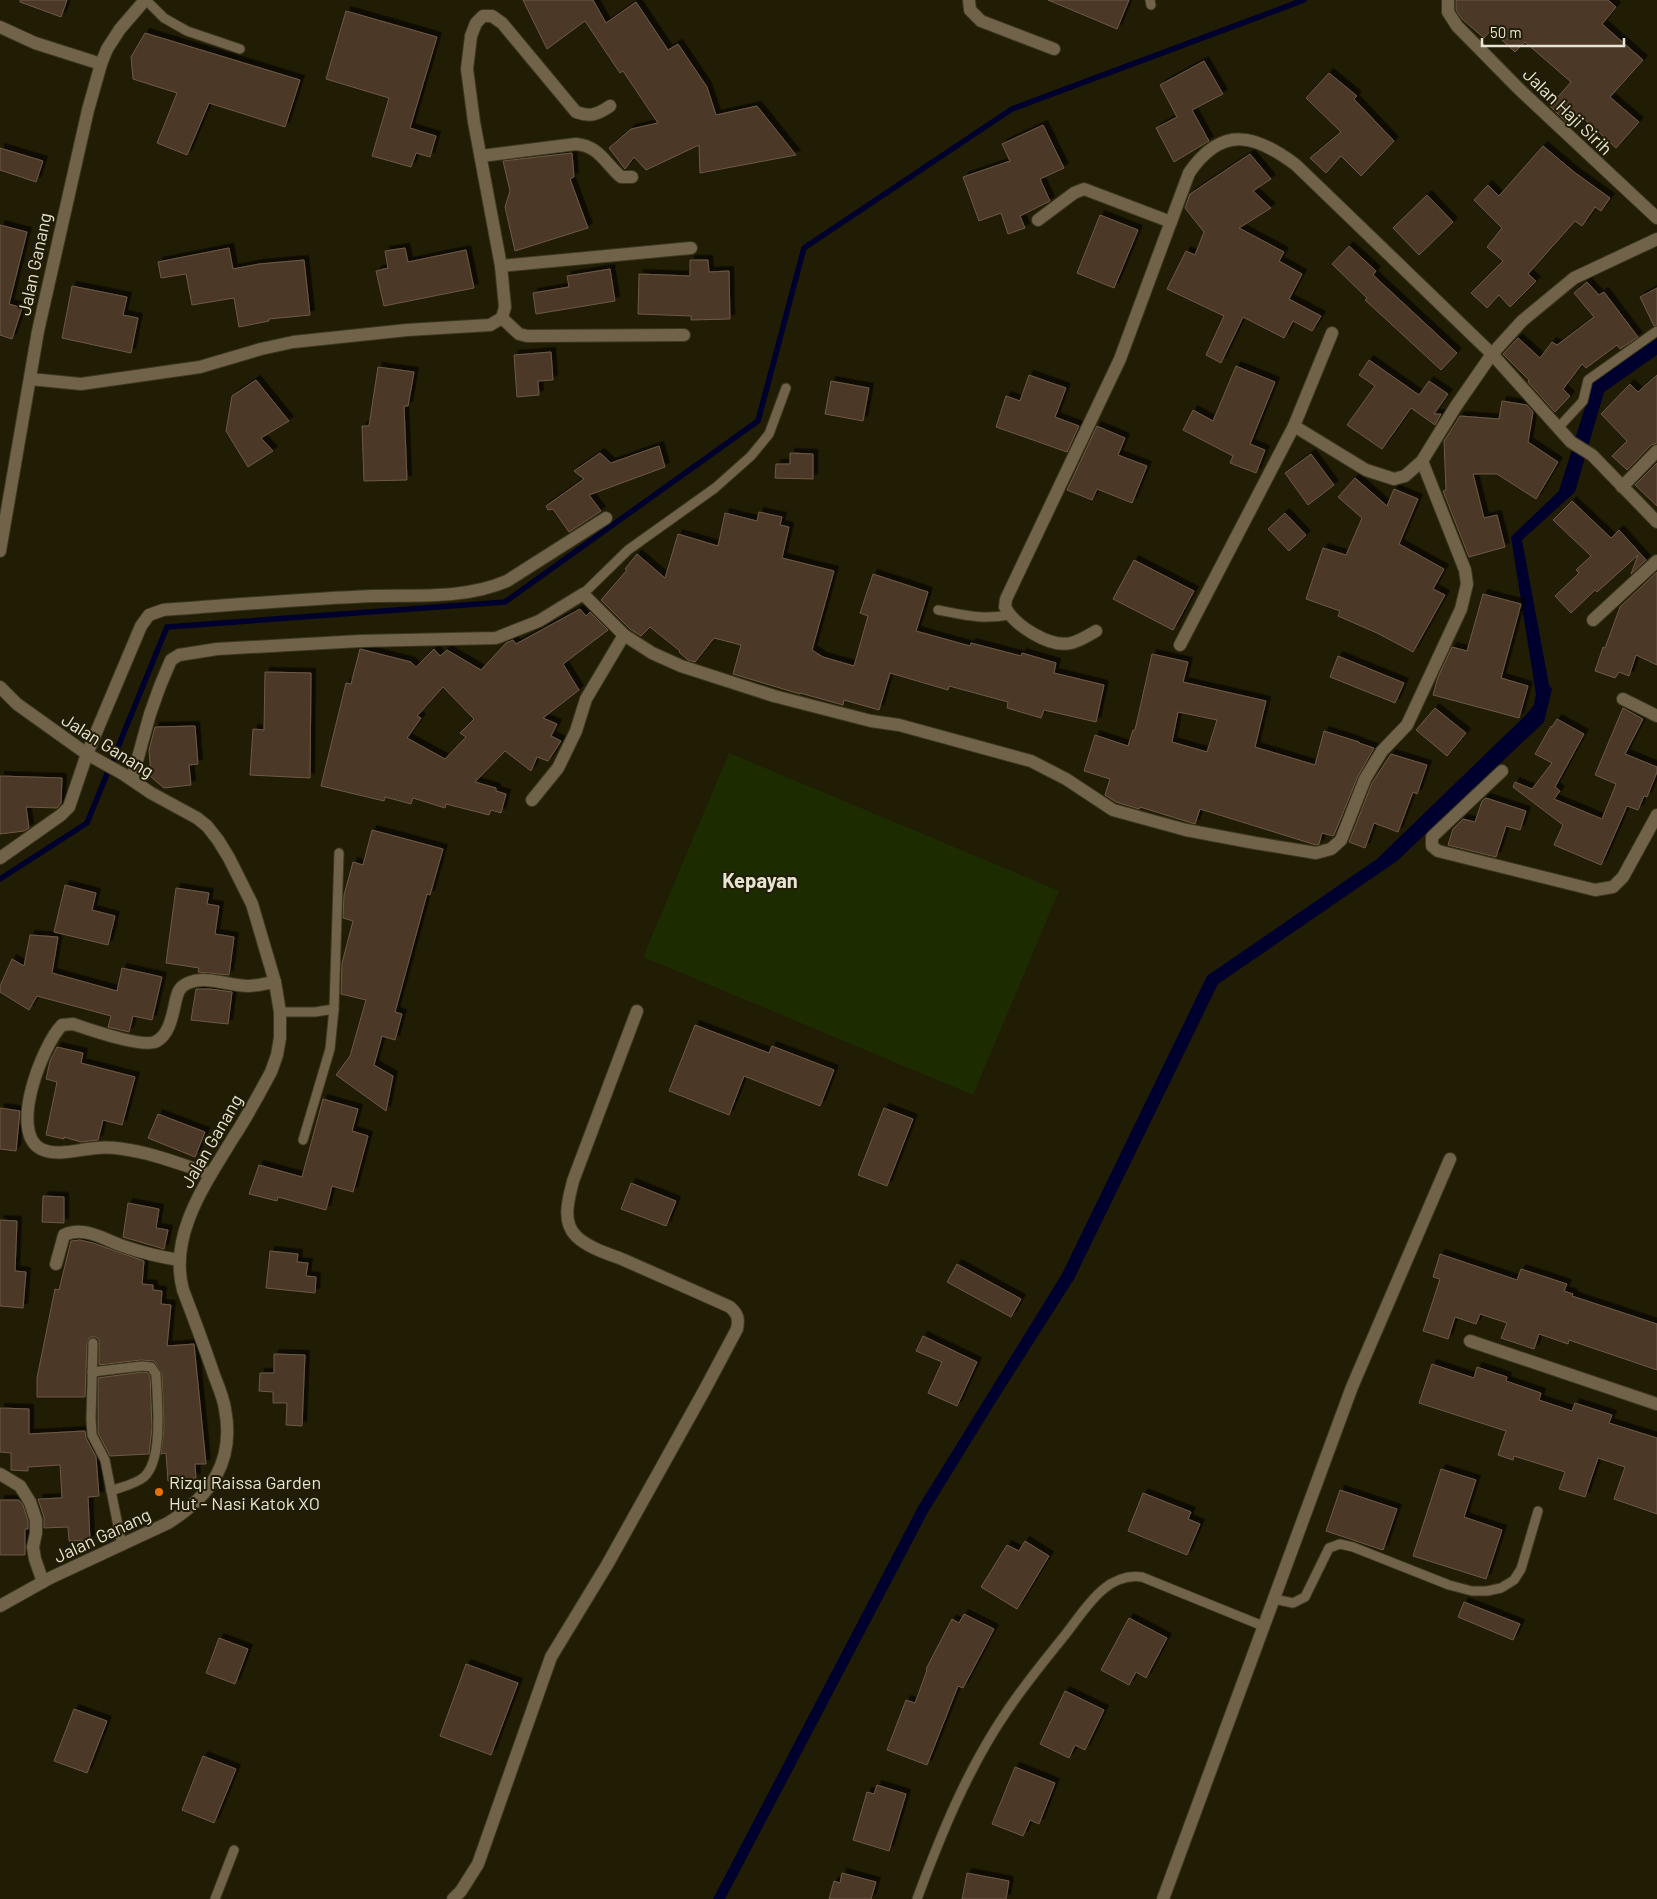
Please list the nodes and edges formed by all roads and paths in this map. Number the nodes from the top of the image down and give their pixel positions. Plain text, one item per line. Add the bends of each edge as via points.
1 (146, 0) edge
2 (969, 0) edge
3 (1448, 0) edge
4 (0, 27) edge
5 (240, 49) dead end
6 (1054, 49) dead end
7 (101, 64) junction
8 (610, 106) dead end
9 (481, 156) junction
10 (632, 177) dead end
11 (1657, 218) edge
12 (1038, 220) dead end
13 (1171, 222) junction
14 (1657, 239) edge
15 (691, 248) dead end
16 (501, 266) junction
17 (502, 318) junction
18 (1657, 331) edge
19 (1332, 333) dead end
20 (684, 335) dead end
21 (1492, 354) junction
22 (30, 379) junction
23 (786, 388) dead end
24 (1294, 426) junction
25 (1558, 428) junction
26 (1657, 451) edge
27 (1422, 461) junction
28 (0, 467) edge
29 (13, 469) junction
30 (1622, 488) junction
31 (606, 518) dead end
32 (1657, 522) edge
33 (0, 551) edge
34 (1657, 561) edge
35 (583, 594) junction
36 (938, 610) dead end
37 (1009, 615) junction
38 (1593, 620) dead end
39 (1096, 631) dead end
40 (624, 635) junction
41 (1180, 645) dead end
42 (0, 688) edge
43 (1623, 699) dead end
44 (1657, 716) edge
45 (90, 756) junction
46 (1502, 771) dead end
47 (128, 776) junction
48 (532, 800) dead end
49 (1657, 815) edge
50 (339, 853) dead end
51 (0, 858) edge
52 (275, 982) junction
53 (334, 1009) junction
54 (637, 1011) dead end
55 (280, 1012) junction
56 (303, 1140) dead end
57 (1450, 1159) dead end
58 (211, 1174) junction
59 (179, 1260) junction
60 (56, 1264) dead end
61 (1470, 1341) dead end
62 (93, 1343) dead end
63 (92, 1372) junction
64 (1657, 1404) edge
65 (0, 1474) edge
66 (112, 1491) junction
67 (1538, 1511) dead end
68 (122, 1546) junction
69 (43, 1582) junction
70 (1274, 1599) junction
71 (0, 1606) edge
72 (1263, 1626) junction
73 (234, 1850) dead end
74 (457, 1895) edge
75 (215, 1899) edge
76 (917, 1899) edge
77 (1163, 1899) edge

1 - 5 lane via 164,18 187,31
1 - 7 street, Jalan Ganang via 120,29
2 - 6 street via 970,10 981,21
3 - 11 street, Jalan Haji Sirih via 1448,12 1457,26 1519,89
4 - 7 street via 35,43
7 - 22 street, Jalan Ganang via 59,234
8 - 9 street via 590,116 576,112 502,23 492,16 483,16 471,36 467,69
9 - 10 street via 586,145 596,150 621,177
9 - 16 street
12 - 13 street via 1084,189
13 - 21 street via 1190,173 1200,158 1213,148 1228,141 1248,140 1271,147 1296,165
13 - 37 street via 1120,359 1006,599
14 - 21 street via 1574,278 1522,321
15 - 16 street
16 - 17 street via 505,307
17 - 20 street via 519,334 527,336
17 - 22 street via 490,325 293,342 200,367 135,378 81,384
18 - 25 lane via 1588,380 1583,401
19 - 24 street
21 - 25 street
21 - 27 street
22 - 29 street, Jalan Ganang
23 - 35 lane via 769,434 756,452 715,488 628,550
24 - 27 street via 1382,477 1406,476
24 - 41 street
25 - 30 street via 1571,442 1592,455
26 - 30 street
27 - 40 street via 1465,570 1465,597 1407,725 1382,751 1365,779 1341,840 1324,851 1270,846 1186,830 1113,810 1066,779 1031,761 899,725 774,696 681,666
28 - 29 street
29 - 33 street, Jalan Ganang
30 - 32 street
31 - 45 street via 507,581 476,592 155,612 140,626
34 - 38 street
35 - 40 street
35 - 47 street via 539,621 496,638 217,649 179,655 171,660 160,686
36 - 37 lane via 978,618
37 - 39 street via 1046,640 1058,644 1072,643
40 - 48 street via 586,699 576,731 558,768
42 - 45 street, Jalan Ganang via 17,704
43 - 44 street
45 - 47 street, Jalan Ganang
45 - 51 street via 69,807
46 - 49 street via 1432,837 1432,846 1438,851 1595,890 1613,887 1623,877
47 - 52 street, Jalan Ganang via 197,818 218,840 252,904
50 - 53 lane
52 - 55 street, Jalan Ganang
52 - 58 street via 248,986 216,981 190,982 177,994 168,1029 156,1042 148,1044 73,1024 62,1025 42,1055 34,1076 28,1122 30,1139 40,1148 54,1152 123,1149
53 - 55 lane
53 - 56 lane via 330,1050
54 - 74 street via 573,1181 567,1204 570,1227 576,1236 592,1246 730,1307 737,1314 738,1321 691,1416 551,1658 478,1864
55 - 58 street, Jalan Ganang via 280,1038 271,1072
57 - 70 street via 1352,1387
58 - 59 street, Jalan Ganang via 195,1203
59 - 60 street via 72,1231 64,1235
59 - 68 street, Jalan Ganang via 184,1290 225,1408 227,1445 218,1474 199,1500 168,1523
61 - 64 street
62 - 63 lane
63 - 66 lane via 92,1435 105,1460
63 - 66 lane via 142,1366 150,1367 156,1374 158,1428 151,1466 143,1477
65 - 69 street via 20,1486 30,1502 36,1520 33,1547
66 - 68 lane
67 - 70 lane via 1521,1569 1514,1580 1501,1588 1472,1591 1449,1585 1340,1544 1329,1548 1305,1597 1293,1603
68 - 69 street, Jalan Ganang
69 - 71 street, Jalan Ganang
70 - 72 street
72 - 76 lane via 1142,1577 1125,1576 1110,1583 1086,1607 1006,1712 958,1800
72 - 77 street
73 - 75 lane

